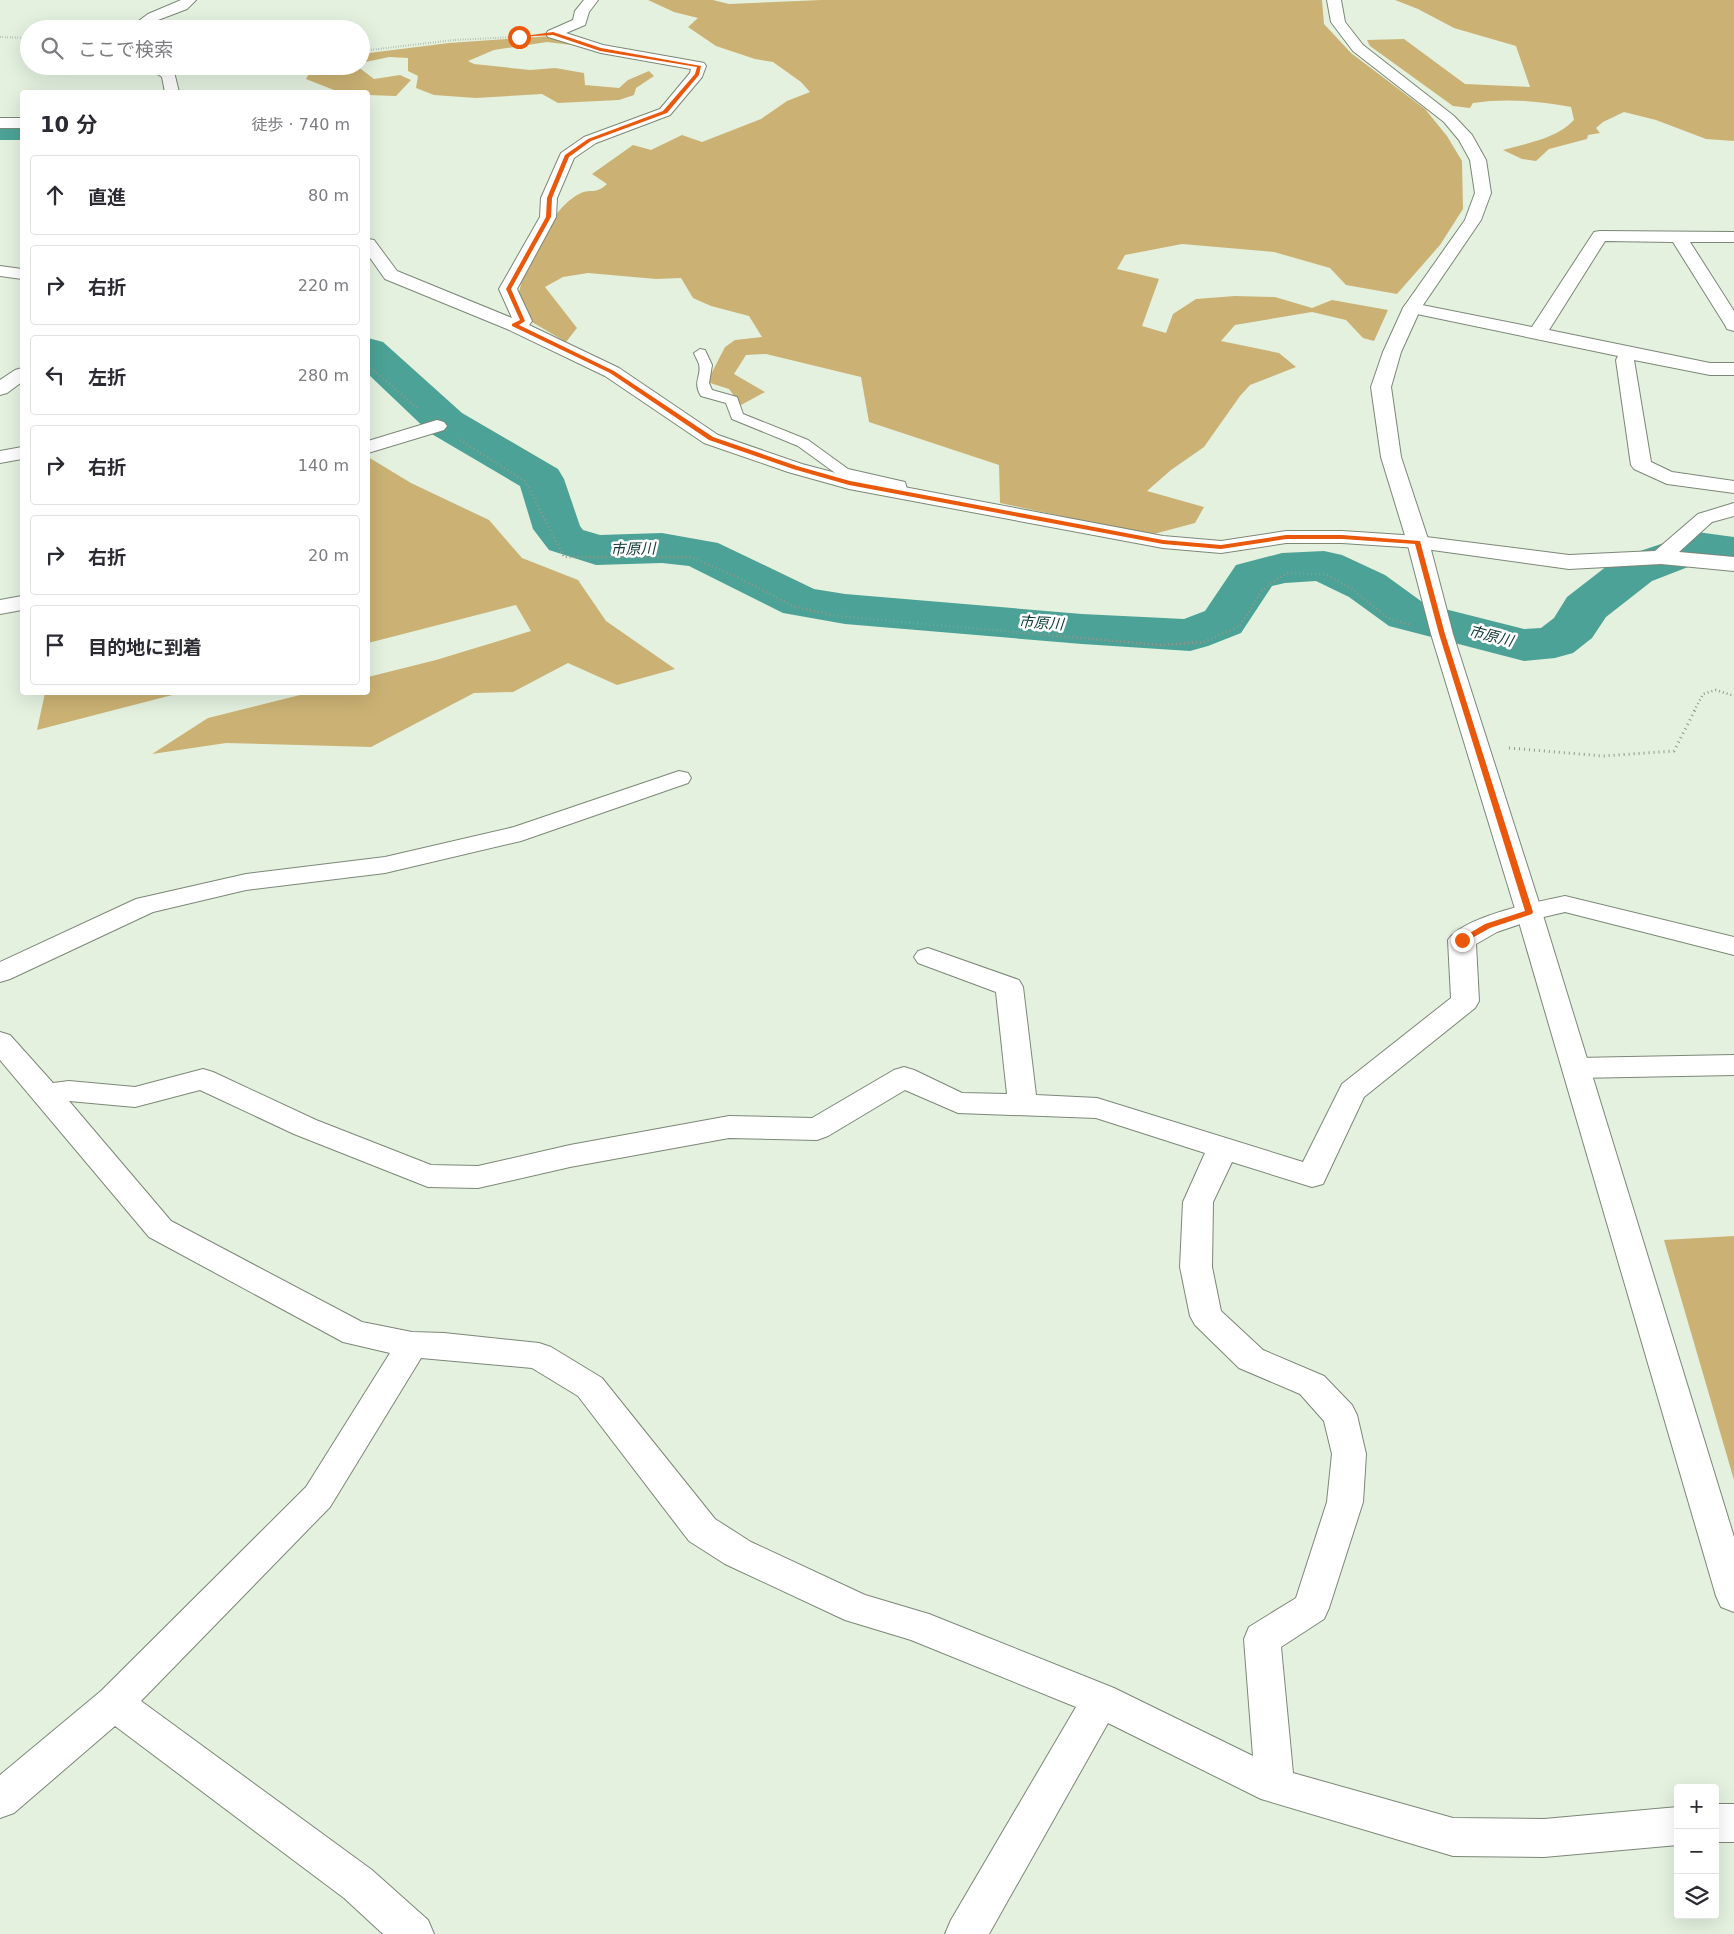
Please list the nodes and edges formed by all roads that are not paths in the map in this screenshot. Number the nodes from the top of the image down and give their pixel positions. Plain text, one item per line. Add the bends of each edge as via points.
1 (189, 0) edge
2 (591, 0) edge
3 (1334, 0) edge
4 (148, 20) edge
5 (169, 75) edge
6 (172, 90) edge
7 (0, 123) edge
8 (20, 124) edge
9 (1678, 236) junction
10 (1734, 237) edge
11 (370, 248) edge
12 (0, 271) edge
13 (20, 274) edge
14 (1412, 308) junction
15 (514, 325) junction
16 (1734, 325) edge
17 (1538, 334) junction
18 (700, 352) dead end
19 (1630, 352) junction
20 (1734, 369) edge
21 (20, 375) edge
22 (0, 389) edge
23 (437, 426) road end
24 (370, 446) edge
25 (20, 453) edge
26 (0, 457) edge
27 (1734, 487) edge
28 (900, 493) junction
29 (1734, 509) edge
30 (1418, 542) junction
31 (1662, 557) junction
32 (1734, 564) edge
33 (20, 603) edge
34 (0, 607) edge
35 (679, 778) dead end
36 (1530, 912) junction
37 (1734, 946) edge
38 (928, 957) dead end
39 (0, 973) edge
40 (0, 1042) edge
41 (1734, 1065) edge
42 (1576, 1068) junction
43 (46, 1094) junction
44 (1023, 1106) junction
45 (1223, 1148) junction
46 (412, 1345) junction
47 (1734, 1596) edge
48 (1101, 1700) junction
49 (114, 1703) junction
50 (1275, 1786) junction
51 (0, 1800) edge
52 (1719, 1822) edge
53 (1734, 1823) edge
54 (1674, 1826) edge
55 (412, 1934) edge
56 (966, 1934) edge

1 - 4 street
2 - 15 street via 582,11 580,22 553,34 600,49 699,66 697,74 665,112 590,140 567,156 549,198 548,217 508,289 523,321
3 - 14 street via 1338,22 1358,48 1449,119 1466,138 1478,160 1483,193 1473,220
5 - 6 street
7 - 8 street
9 - 10 street
9 - 16 street
9 - 17 street via 1600,236
11 - 15 street via 383,277
12 - 13 street
14 - 17 street
14 - 30 street via 1392,352 1381,387 1391,457
15 - 28 street via 612,372 711,439 795,468
17 - 19 street
18 - 28 lane via 706,365 702,383 706,393 732,400 737,416 803,443 843,472 900,485
19 - 20 street via 1710,369
19 - 27 street via 1625,360 1641,465 1667,478
21 - 22 street
23 - 24 street
25 - 26 street
28 - 30 street via 1163,542 1221,547 1286,537 1342,537
29 - 31 street via 1705,518
30 - 31 street via 1569,562
30 - 36 street via 1440,625
31 - 32 street
33 - 34 street
35 - 39 street via 521,833 385,865 246,882 145,905
36 - 37 street via 1565,904
36 - 42 street
36 - 45 street via 1487,926 1462,940 1464,1001 1352,1092 1312,1176
38 - 44 street via 1009,987
40 - 43 street
41 - 42 street
42 - 47 street
43 - 44 street via 68,1090 135,1097 203,1079 305,1127 428,1176 478,1177 570,1156 729,1128 817,1129 904,1077 958,1103
43 - 46 street via 160,1229 355,1333
44 - 45 street via 1098,1108
45 - 50 street via 1198,1202 1196,1267 1206,1316 1251,1359 1312,1385 1340,1415 1348,1454 1345,1502 1311,1608 1262,1640
46 - 48 street via 539,1356 590,1387 702,1530 738,1553 858,1608 916,1625
46 - 49 street via 318,1497
48 - 50 street
48 - 56 street
49 - 51 street
49 - 55 street via 358,1884
50 - 54 street via 1453,1838 1544,1838
52 - 53 street

